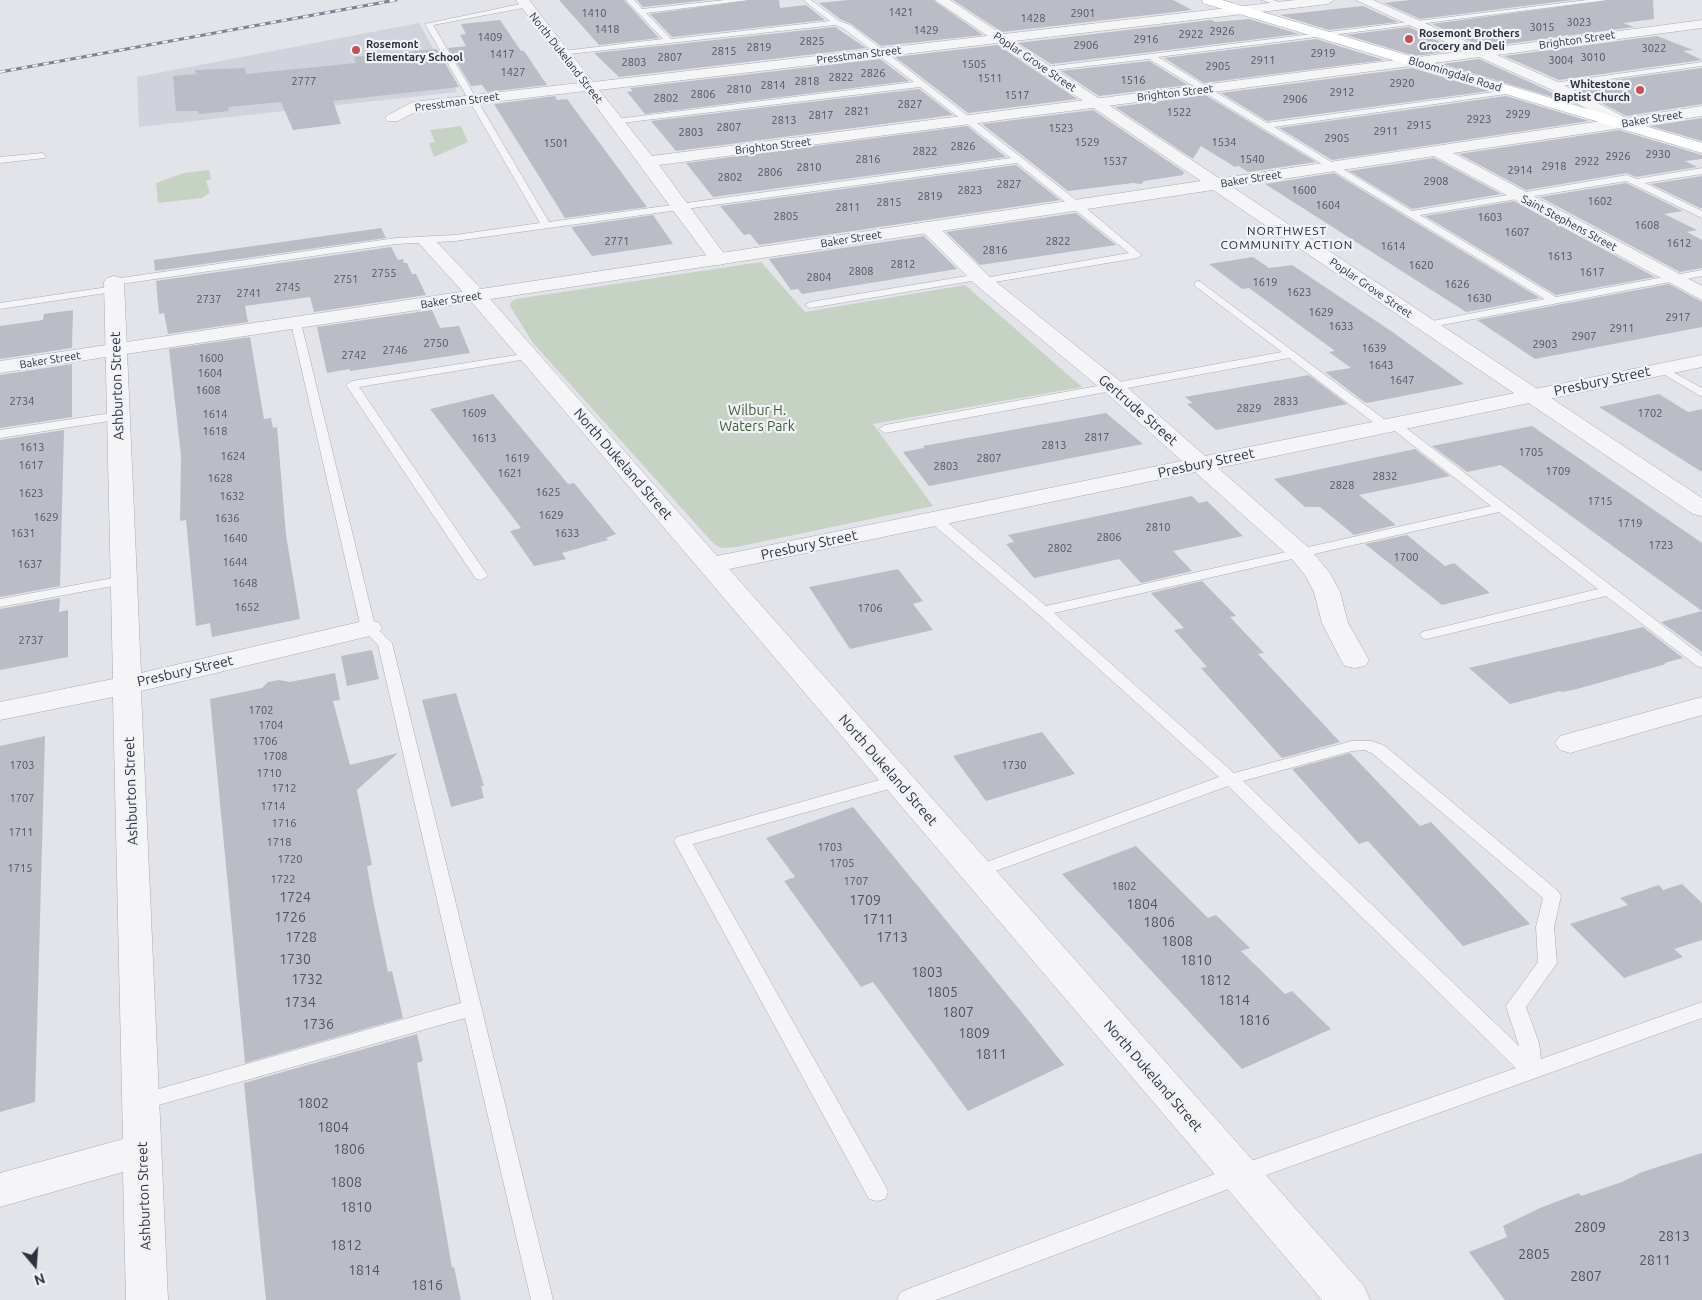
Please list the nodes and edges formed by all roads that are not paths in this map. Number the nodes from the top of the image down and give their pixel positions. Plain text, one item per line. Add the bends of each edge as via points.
1 (630, 0) edge
2 (744, 0) edge
3 (808, 0) edge
4 (942, 0) edge
5 (1208, 0) edge
6 (1265, 0) edge
7 (1328, 0) edge
8 (1362, 0) edge
9 (1604, 0) edge
10 (523, 2) edge
11 (1284, 5) junction
12 (1241, 10) junction
13 (640, 11) junction
14 (836, 23) junction
15 (1414, 24) junction
16 (1702, 24) edge
17 (1324, 35) junction
18 (999, 38) junction
19 (669, 41) junction
20 (880, 52) junction
21 (563, 53) junction
22 (1481, 53) junction
23 (1150, 56) junction
24 (1415, 62) junction
25 (1702, 64) edge
26 (1683, 67) junction
27 (1045, 69) junction
28 (1702, 75) edge
29 (921, 84) junction
30 (1553, 85) junction
31 (588, 86) junction
32 (1204, 90) junction
33 (1513, 91) junction
34 (474, 100) junction
35 (1096, 104) junction
36 (1702, 111) edge
37 (393, 118) dead end
38 (968, 120) junction
39 (616, 122) junction
40 (1624, 123) junction
41 (1264, 126) junction
42 (1700, 148) edge
43 (1436, 151) junction
44 (42, 156) dead end
45 (0, 160) edge
46 (1019, 160) junction
47 (648, 162) junction
48 (1330, 167) junction
49 (1702, 171) edge
50 (1635, 182) junction
51 (1217, 184) junction
52 (1519, 196) junction
53 (1077, 205) junction
54 (681, 207) junction
55 (1410, 214) junction
56 (1702, 215) edge
57 (546, 226) junction
58 (928, 228) junction
59 (426, 241) junction
60 (719, 259) junction
61 (1702, 273) edge
62 (981, 279) junction
63 (1673, 279) junction
64 (1199, 284) dead end
65 (114, 286) junction
66 (1702, 294) edge
67 (478, 296) junction
68 (1554, 301) junction
69 (810, 305) dead end
70 (0, 306) edge
71 (296, 323) junction
72 (1426, 325) junction
73 (116, 350) junction
74 (1292, 354) junction
75 (530, 356) junction
76 (1702, 361) edge
77 (0, 367) edge
78 (1662, 369) junction
79 (1114, 387) junction
80 (1702, 392) edge
81 (1531, 396) junction
82 (118, 416) junction
83 (1390, 425) junction
84 (885, 429) dead end
85 (0, 434) edge
86 (1200, 464) junction
87 (1501, 508) junction
88 (1702, 509) edge
89 (935, 519) junction
90 (1300, 553) junction
91 (710, 566) junction
92 (481, 576) dead end
93 (124, 580) junction
94 (1609, 591) junction
95 (0, 603) edge
96 (1043, 611) junction
97 (368, 628) junction
98 (1426, 635) dead end
99 (1355, 660) dead end
100 (1702, 664) edge
101 (128, 685) junction
102 (1702, 706) edge
103 (0, 711) edge
104 (1570, 743) dead end
105 (1231, 778) junction
106 (896, 781) junction
107 (976, 872) junction
108 (472, 1008) junction
109 (1702, 1010) edge
110 (1532, 1071) junction
111 (141, 1102) junction
112 (143, 1150) junction
113 (1239, 1175) junction
114 (0, 1190) edge
115 (877, 1192) dead end
116 (147, 1300) edge
117 (542, 1300) edge
118 (908, 1300) edge
119 (1349, 1300) edge

1 - 13 lane
2 - 13 lane
3 - 14 lane
4 - 18 street, Poplar Grove Street
5 - 12 main road, Bloomingdale Road
6 - 11 lane
7 - 11 street, Presstman Street
8 - 15 street
9 - 15 lane
10 - 21 street, North Dukeland Street
10 - 34 lane via 429,24
11 - 12 street, Presstman Street
12 - 17 main road, Bloomingdale Road
12 - 18 street, Presstman Street
13 - 19 lane
14 - 19 lane
14 - 20 lane via 847,27
15 - 17 lane
15 - 22 street
16 - 22 street, Brighton Street
17 - 23 lane
17 - 24 main road, Bloomingdale Road
18 - 20 street, Presstman Street
18 - 27 street, Poplar Grove Street
19 - 21 lane
20 - 29 lane
20 - 31 street, Presstman Street
21 - 31 street, North Dukeland Street
22 - 24 street, Brighton Street
22 - 30 street
23 - 27 lane
23 - 32 lane
24 - 32 street, Brighton Street
24 - 33 main road, Bloomingdale Road
25 - 26 lane
26 - 28 lane
26 - 30 lane
27 - 35 street, Poplar Grove Street
29 - 38 lane
29 - 39 lane
30 - 40 street
31 - 34 street, Presstman Street
31 - 39 street, North Dukeland Street
32 - 35 street, Brighton Street
32 - 41 lane
33 - 40 main road, Bloomingdale Road
33 - 41 lane
34 - 37 street, Presstman Street via 413,107
34 - 57 lane
35 - 38 street, Brighton Street
35 - 51 street, Poplar Grove Street
36 - 40 street, Baker Street
38 - 46 lane
38 - 47 street, Brighton Street
39 - 47 street, North Dukeland Street
40 - 42 main road, Bloomingdale Road
40 - 43 street, Baker Street
41 - 48 lane
43 - 48 street, Baker Street
43 - 52 street, Saint Stephens Street
44 - 45 lane
46 - 53 lane
46 - 54 lane
47 - 54 street, North Dukeland Street
48 - 51 street, Baker Street
48 - 55 lane
49 - 50 lane
50 - 52 lane via 1627,178
50 - 56 lane
51 - 53 street, Baker Street
51 - 72 street, Poplar Grove Street
52 - 55 lane
52 - 63 street, Saint Stephens Street
53 - 58 street, Baker Street
53 - 62 lane via 1137,255
54 - 57 lane
54 - 60 street, North Dukeland Street
55 - 68 lane
57 - 59 lane
58 - 60 street, Baker Street
58 - 62 street, Gertrude Street
59 - 65 lane via 396,241
59 - 67 street, North Dukeland Street
60 - 67 street, Baker Street
61 - 63 lane
62 - 69 lane
62 - 79 street, Gertrude Street
63 - 66 street, Saint Stephens Street
63 - 68 lane
64 - 74 lane
65 - 70 lane
65 - 73 street, Ashburton Street
67 - 71 street, Baker Street
67 - 75 street, North Dukeland Street
68 - 72 lane
71 - 73 street, Baker Street
71 - 97 lane
72 - 81 street, Poplar Grove Street
73 - 77 street, Baker Street
73 - 82 street, Ashburton Street
74 - 79 lane
74 - 83 lane
75 - 91 street, North Dukeland Street
75 - 92 lane via 352,385
76 - 78 street, Presbury Street
78 - 80 lane
78 - 81 street, Presbury Street
79 - 84 lane
79 - 86 street, Gertrude Street
81 - 83 street, Presbury Street
81 - 88 street, Poplar Grove Street
82 - 85 lane
82 - 93 street, Ashburton Street
83 - 86 street, Presbury Street
83 - 87 lane
86 - 89 street, Presbury Street
86 - 90 street, Gertrude Street
87 - 90 lane
87 - 94 lane
89 - 91 street, Presbury Street
89 - 96 lane
90 - 96 lane
90 - 99 street, Gertrude Street via 1317,573 1327,592 1335,623
91 - 106 street, North Dukeland Street
93 - 95 lane
93 - 101 street, Ashburton Street
94 - 98 lane
94 - 100 lane
96 - 105 lane
97 - 101 street, Presbury Street
97 - 108 lane via 385,643
101 - 103 street, Presbury Street
101 - 111 street, Ashburton Street
102 - 104 street
105 - 107 lane
105 - 110 lane
105 - 110 lane via 1366,745 1379,750 1552,896 1545,927 1548,963 1516,1006 1529,1043
106 - 107 street, North Dukeland Street
106 - 115 lane via 683,841
107 - 113 street, North Dukeland Street
108 - 111 lane
108 - 117 lane
109 - 110 lane
110 - 113 lane
111 - 112 street, Ashburton Street
112 - 114 street
112 - 116 street, Ashburton Street
113 - 118 lane
113 - 119 street, North Dukeland Street

